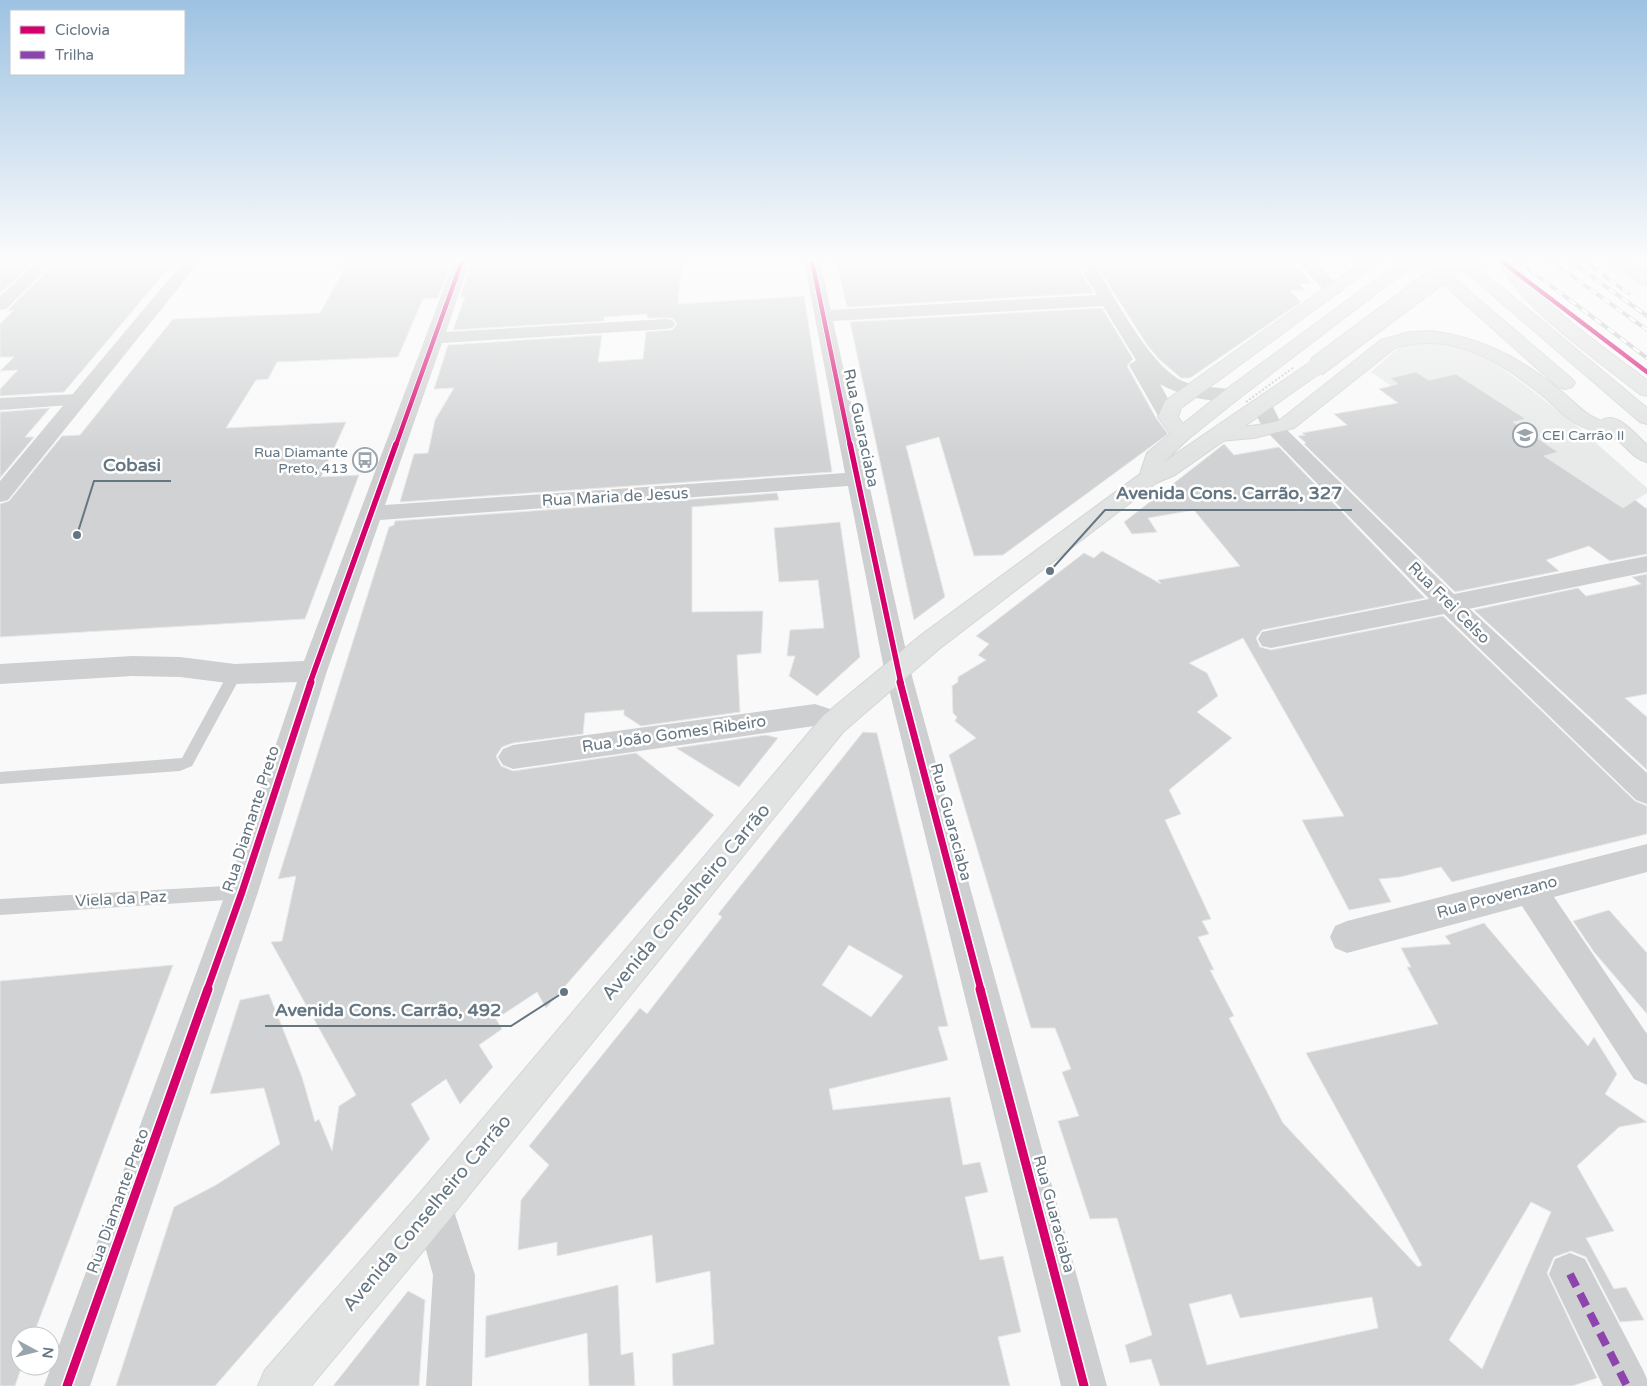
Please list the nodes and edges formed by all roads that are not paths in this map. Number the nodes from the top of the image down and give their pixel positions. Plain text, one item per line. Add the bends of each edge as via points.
1 (139, 326) edge
2 (438, 326) edge
3 (638, 326) edge
4 (826, 326) edge
5 (1124, 326) edge
6 (1284, 326) edge
7 (1325, 326) edge
8 (1372, 326) edge
9 (1499, 326) edge
10 (1537, 326) edge
11 (1567, 326) edge
12 (433, 338) junction
13 (1143, 357) junction
14 (1647, 390) edge
15 (1193, 391) junction
16 (1231, 396) junction
17 (78, 400) junction
18 (0, 404) edge
19 (1263, 405) junction
20 (1168, 417) junction
21 (1647, 418) edge
22 (1275, 429) junction
23 (1181, 435) junction
24 (1220, 435) junction
25 (1623, 435) junction
26 (1647, 456) edge
27 (1148, 478) junction
28 (858, 479) junction
29 (0, 495) edge
30 (371, 513) junction
31 (1647, 564) edge
32 (1449, 604) junction
33 (1271, 639) dead end
34 (897, 669) junction
35 (314, 670) junction
36 (0, 674) edge
37 (235, 674) junction
38 (835, 722) junction
39 (513, 757) dead end
40 (0, 778) edge
41 (1647, 791) edge
42 (1647, 858) edge
43 (1530, 888) junction
44 (242, 892) junction
45 (0, 907) edge
46 (1347, 937) dead end
47 (1647, 1066) edge
48 (434, 1206) junction
49 (1570, 1274) dead end
50 (68, 1386) edge
51 (281, 1386) edge
52 (449, 1386) edge
53 (1084, 1386) edge
54 (1627, 1386) edge

1 - 17 street
2 - 12 street, Rua Diamante Preto
3 - 12 street
4 - 28 street, Rua Guaraciaba
5 - 13 street
6 - 15 main road
7 - 16 main road, Avenida Conselheiro Carrão
8 - 19 main road, Avenida Conselheiro Carrão, bridge
9 - 25 main road
10 - 21 main road
11 - 14 main road
12 - 30 street, Rua Diamante Preto
13 - 15 street via 1164,379
13 - 20 street via 1139,366
15 - 16 street
15 - 20 main road via 1172,405
16 - 23 main road, Avenida Conselheiro Carrão
17 - 18 street
17 - 29 street
19 - 22 street, Rua Frei Celso
19 - 24 main road, Avenida Conselheiro Carrão
20 - 23 main road
22 - 24 main road
22 - 25 main road via 1302,413 1388,344 1403,338 1425,336 1469,343 1492,352 1550,391 1584,420
22 - 32 street, Rua Frei Celso
23 - 27 main road, Avenida Conselheiro Carrão via 1155,458
24 - 27 main road, Avenida Conselheiro Carrão via 1167,470
25 - 26 main road
27 - 34 main road, Avenida Conselheiro Carrão
28 - 30 street, Rua Maria de Jesus
28 - 34 street, Rua Guaraciaba
30 - 35 street, Rua Diamante Preto
31 - 32 street
32 - 33 street
32 - 41 street, Rua Frei Celso
34 - 38 main road, Avenida Conselheiro Carrão
34 - 53 street, Rua Guaraciaba
35 - 37 street
35 - 44 street, Rua Diamante Preto
36 - 37 street via 132,666 180,667
37 - 40 lane via 187,762
38 - 39 street, Rua João Gomes Ribeiro via 815,715
38 - 48 main road, Avenida Conselheiro Carrão
42 - 43 street, Rua Provenzano
43 - 46 street, Rua Provenzano
43 - 47 street
44 - 45 lane, Viela da Paz
44 - 50 street, Rua Diamante Preto
48 - 51 main road, Avenida Conselheiro Carrão
48 - 52 street via 454,1275
49 - 54 street

